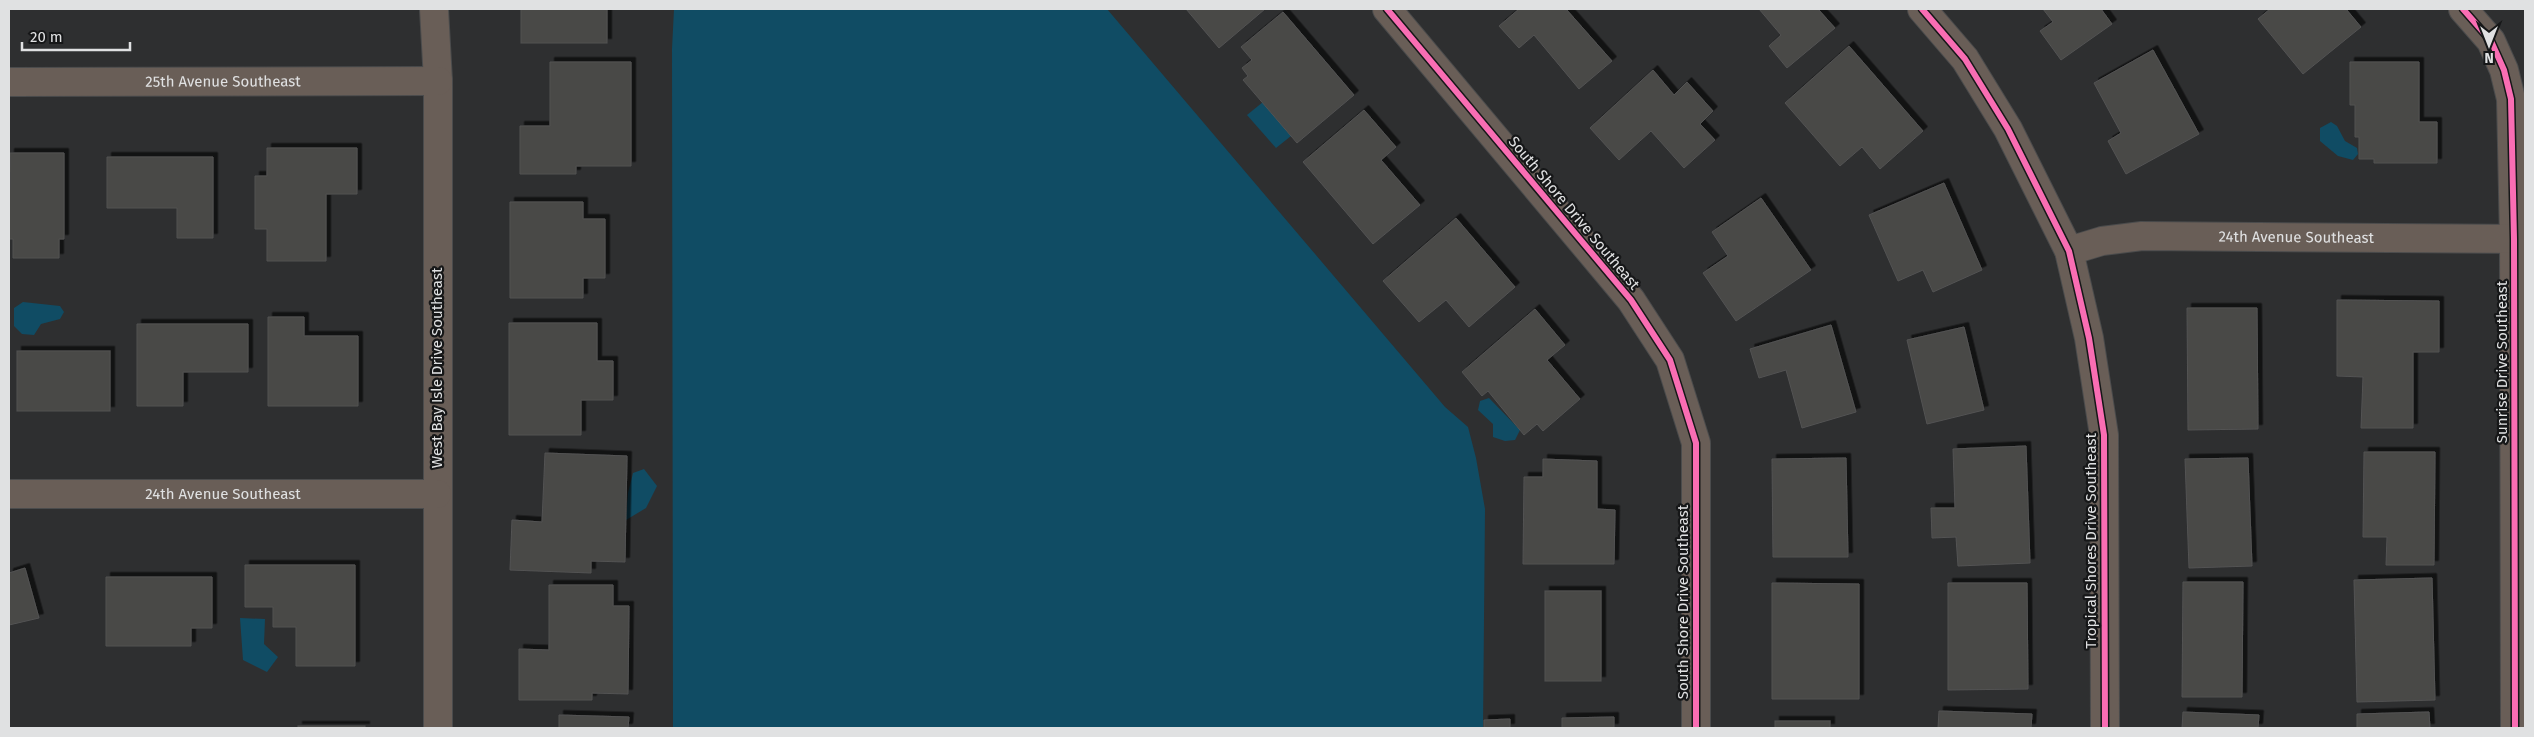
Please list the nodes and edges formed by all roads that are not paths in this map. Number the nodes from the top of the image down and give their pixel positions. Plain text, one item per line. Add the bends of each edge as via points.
1 (434, 9) edge
2 (1387, 9) edge
3 (1922, 9) edge
4 (2463, 9) edge
5 (438, 81) junction
6 (9, 82) edge
7 (2520, 239) edge
8 (2069, 251) junction
9 (9, 494) edge
10 (436, 494) junction
11 (438, 728) edge
12 (1696, 728) edge
13 (2105, 728) edge
14 (2515, 728) edge

1 - 5 street, West Bay Isle Drive Southeast
2 - 12 street, South Shore Drive Southeast via 1631,300 1670,360 1696,443
3 - 8 street, Tropical Shores Drive Southeast via 1965,59 2008,129
4 - 7 street, Sunrise Drive Southeast via 2491,41 2504,70 2511,99
5 - 6 street, 25th Avenue Southeast
5 - 10 street, West Bay Isle Drive Southeast
7 - 8 street, 24th Avenue Southeast via 2142,236 2102,240
7 - 14 street, Sunrise Drive Southeast
8 - 13 street, Tropical Shores Drive Southeast via 2090,338 2104,435
9 - 10 street, 24th Avenue Southeast
10 - 11 street, West Bay Isle Drive Southeast

